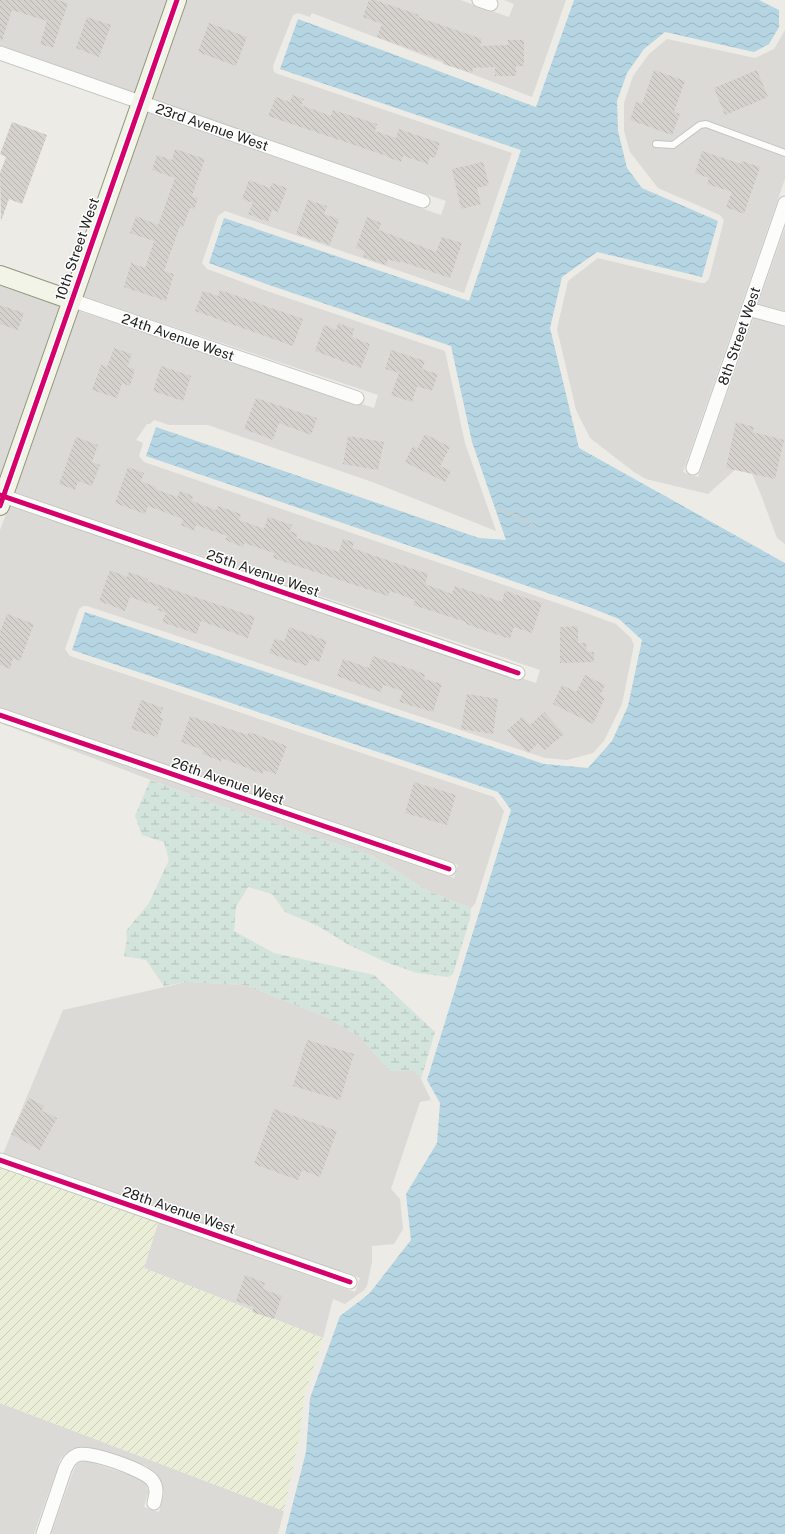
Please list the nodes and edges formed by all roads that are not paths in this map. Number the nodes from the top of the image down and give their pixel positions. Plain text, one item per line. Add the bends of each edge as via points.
1 (177, 0) edge
2 (0, 53) edge
3 (141, 102) junction
4 (656, 144) dead end
5 (785, 153) edge
6 (423, 202) dead end
7 (785, 204) edge
8 (0, 275) edge
9 (71, 300) junction
10 (748, 308) junction
11 (785, 319) edge
12 (357, 398) dead end
13 (693, 468) dead end
14 (1, 499) edge
15 (518, 673) dead end
16 (0, 715) edge
17 (449, 869) dead end
18 (0, 1160) edge
19 (350, 1282) dead end
20 (154, 1503) dead end
21 (43, 1534) edge

1 - 3 street, 10th Street West
2 - 3 street, 23rd Avenue West
3 - 6 street, 23rd Avenue West
3 - 9 street, 10th Street West
4 - 5 lane via 673,145 700,125 706,124
7 - 10 street, 8th Street West
8 - 9 street, 24th Avenue West
9 - 12 street, 24th Avenue West
9 - 14 street, 10th Street West
10 - 11 street
10 - 13 street, 8th Street West
14 - 15 street, 25th Avenue West
16 - 17 street, 26th Avenue West
18 - 19 street, 28th Avenue West
20 - 21 street via 154,1481 143,1472 87,1454 78,1454 71,1459 66,1469

